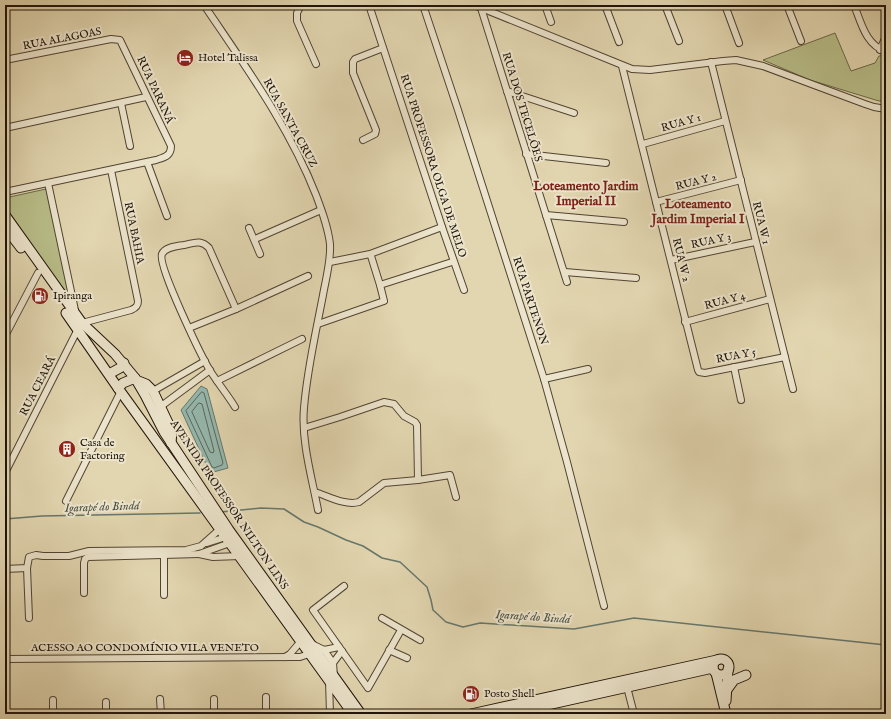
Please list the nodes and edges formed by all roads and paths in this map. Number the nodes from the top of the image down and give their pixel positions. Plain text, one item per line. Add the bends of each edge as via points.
1 (204, 5) edge
2 (301, 5) edge
3 (368, 5) edge
4 (423, 5) edge
5 (545, 5) edge
6 (605, 5) edge
7 (665, 5) edge
8 (725, 5) edge
9 (787, 5) edge
10 (854, 5) edge
11 (478, 6) edge
12 (551, 22) dead end
13 (886, 36) edge
14 (679, 41) dead end
15 (801, 41) dead end
16 (122, 42) joint
17 (619, 42) dead end
18 (740, 43) dead end
19 (383, 48) junction
20 (883, 50) edge
21 (5, 60) edge
22 (711, 62) junction
23 (316, 64) dead end
24 (622, 66) junction
25 (507, 90) junction
26 (146, 97) junction
27 (121, 102) junction
28 (886, 109) edge
29 (574, 113) dead end
30 (725, 121) junction
31 (5, 128) edge
32 (363, 140) dead end
33 (643, 144) junction
34 (130, 146) dead end
35 (526, 154) junction
36 (147, 162) junction
37 (606, 163) dead end
38 (111, 170) junction
39 (741, 180) junction
40 (48, 183) junction
41 (5, 192) edge
42 (656, 202) junction
43 (321, 210) junction
44 (5, 215) edge
45 (546, 215) junction
46 (168, 216) dead end
47 (624, 222) dead end
48 (5, 227) edge
49 (442, 227) junction
50 (249, 228) dead end
51 (254, 239) junction
52 (756, 242) junction
53 (260, 254) dead end
54 (371, 256) dead end
55 (671, 260) junction
56 (330, 262) junction
57 (452, 262) dead end
58 (38, 272) junction
59 (565, 272) junction
60 (308, 276) dead end
61 (636, 278) dead end
62 (567, 282) dead end
63 (380, 285) junction
64 (464, 290) dead end
65 (770, 299) junction
66 (236, 308) junction
67 (686, 322) junction
68 (79, 323) junction
69 (318, 324) junction
70 (189, 328) junction
71 (5, 336) edge
72 (302, 339) dead end
73 (785, 357) junction
74 (205, 361) junction
75 (124, 363) junction
76 (696, 365) joint
77 (734, 367) junction
78 (588, 369) dead end
79 (210, 370) junction
80 (109, 374) junction
81 (180, 377) junction
82 (136, 379) junction
83 (544, 379) junction
84 (217, 381) junction
85 (120, 389) junction
86 (793, 389) dead end
87 (153, 392) junction
88 (178, 393) junction
89 (741, 400) dead end
90 (160, 407) junction
91 (235, 407) dead end
92 (304, 428) junction
93 (172, 443) junction
94 (5, 473) edge
95 (418, 480) junction
96 (315, 492) junction
97 (456, 497) dead end
98 (66, 501) dead end
99 (210, 507) junction
100 (318, 510) dead end
101 (217, 518) junction
102 (220, 529) junction
103 (228, 540) junction
104 (205, 543) junction
105 (199, 554) junction
106 (164, 556) junction
107 (240, 556) junction
108 (27, 568) junction
109 (5, 569) edge
110 (344, 586) dead end
111 (84, 593) dead end
112 (164, 595) dead end
113 (604, 606) dead end
114 (29, 618) dead end
115 (382, 618) dead end
116 (401, 630) junction
117 (420, 640) dead end
118 (301, 641) junction
119 (311, 644) junction
120 (340, 649) junction
121 (324, 650) junction
122 (389, 650) junction
123 (309, 654) junction
124 (285, 657) junction
125 (407, 658) dead end
126 (5, 659) edge
127 (333, 663) junction
128 (715, 667) junction
129 (728, 669) junction
130 (746, 675) dead end
131 (331, 679) junction
132 (627, 687) junction
133 (726, 691) junction
134 (266, 697) dead end
135 (160, 699) dead end
136 (214, 699) dead end
137 (53, 700) dead end
138 (106, 702) dead end
139 (544, 710) edge
140 (726, 711) edge
141 (53, 714) edge
142 (106, 714) edge
143 (161, 714) edge
144 (214, 714) edge
145 (266, 714) edge
146 (330, 714) edge
147 (353, 714) edge
148 (361, 714) edge
149 (471, 714) edge
150 (507, 714) edge
151 (634, 714) edge

1 - 43 street, RUA SANTA CRUZ via 290,139
2 - 23 street via 297,21
3 - 19 street, RUA PROFESSORA OLGA DE MELO
4 - 83 street, RUA PARTENON
5 - 12 street
6 - 17 street
7 - 14 street
8 - 18 street
9 - 15 street
10 - 20 street via 871,42
11 - 24 street
11 - 25 street, RUA DOS TECELÕES
13 - 20 street
16 - 21 street, RUA ALAGOAS via 111,39
16 - 26 street, RUA PARANÁ
19 - 32 street via 353,62 353,74 376,132
19 - 49 street, RUA PROFESSORA OLGA DE MELO
22 - 24 street via 640,71
22 - 28 street via 747,61 865,104
22 - 30 street, RUA W 1
24 - 33 street, RUA W 2
25 - 29 street
25 - 35 street, RUA DOS TECELÕES
26 - 27 street
26 - 36 street, RUA PARANÁ via 171,146 171,153 168,156
27 - 31 street
27 - 34 street
30 - 33 street, RUA Y 1
30 - 39 street, RUA W 1
33 - 42 street, RUA W 2
35 - 37 street
35 - 45 street, RUA DOS TECELÕES
36 - 38 street
36 - 46 street
38 - 40 street
38 - 68 street, RUA BAHIA via 138,301 135,308
39 - 42 street, RUA Y 2
39 - 52 street, RUA W 1
40 - 41 street
40 - 68 street
42 - 55 street, RUA W 2
43 - 51 street
43 - 56 street, RUA SANTA CRUZ via 328,231
44 - 68 main road, AVENIDA PROFESSOR NILTON LINS
45 - 47 street
45 - 59 street, RUA DOS TECELÕES
48 - 58 main road, AVENIDA PROFESSOR NILTON LINS
49 - 56 street via 370,254
49 - 64 street, RUA PROFESSORA OLGA DE MELO
50 - 51 street
51 - 53 street
52 - 55 street, RUA Y 3
52 - 65 street, RUA W 1
54 - 63 street
55 - 67 street, RUA W 2
56 - 69 street, RUA SANTA CRUZ
57 - 63 street
58 - 68 main road, AVENIDA PROFESSOR NILTON LINS
58 - 71 street
59 - 61 street
59 - 62 street, RUA DOS TECELÕES
60 - 66 street
63 - 69 street via 384,300
65 - 67 street, RUA Y 4
65 - 73 street, RUA W 1
66 - 70 street
66 - 70 street via 206,244 199,242 165,250 161,260 164,272
67 - 76 street, RUA W 2
68 - 75 main road, AVENIDA PROFESSOR NILTON LINS
68 - 80 main road, AVENIDA PROFESSOR NILTON LINS
68 - 94 street, RUA CEARÁ
69 - 92 street, RUA SANTA CRUZ via 306,390
70 - 74 street
72 - 84 street
73 - 77 street, RUA Y 5
73 - 86 street, RUA W 1
74 - 79 street
74 - 81 street
75 - 80 main road
75 - 82 main road, AVENIDA PROFESSOR NILTON LINS
76 - 77 street, RUA Y 5 via 702,373
77 - 89 street
78 - 83 street
79 - 84 street
79 - 88 street
80 - 85 main road, AVENIDA PROFESSOR NILTON LINS
81 - 87 street
81 - 88 street
82 - 85 main road via 123,383
82 - 87 main road via 146,384
82 - 93 main road, AVENIDA PROFESSOR NILTON LINS
83 - 113 street, RUA PARTENON
84 - 91 street
85 - 98 street
85 - 99 main road, AVENIDA PROFESSOR NILTON LINS
87 - 90 main road
88 - 90 street
90 - 93 main road via 172,430
92 - 95 street via 384,402 394,404 404,416 417,425
92 - 96 street, RUA SANTA CRUZ
93 - 99 main road, AVENIDA PROFESSOR NILTON LINS
95 - 96 street via 384,483 355,503
95 - 97 street via 450,475
96 - 100 street, RUA SANTA CRUZ
99 - 101 main road, AVENIDA PROFESSOR NILTON LINS
101 - 102 main road, AVENIDA PROFESSOR NILTON LINS
101 - 119 main road, AVENIDA PROFESSOR NILTON LINS
102 - 103 main road, AVENIDA PROFESSOR NILTON LINS
102 - 104 street
103 - 104 street
103 - 105 street
103 - 107 main road, AVENIDA PROFESSOR NILTON LINS
104 - 108 street via 176,551 89,551 69,556 36,555 29,557
105 - 106 street
105 - 107 street via 213,557
106 - 111 street via 88,557 84,563
106 - 112 street
107 - 118 main road, AVENIDA PROFESSOR NILTON LINS
108 - 109 street
108 - 114 street
110 - 120 street via 313,610
115 - 116 street
116 - 117 street
116 - 122 street
118 - 123 main road, AVENIDA PROFESSOR NILTON LINS
118 - 124 street
119 - 121 street
119 - 131 main road, AVENIDA PROFESSOR NILTON LINS
120 - 121 street
120 - 122 street via 368,688
120 - 127 street
121 - 127 street
122 - 125 street
123 - 124 street, ACESSO AO CONDOMÍNIO VILA VENETO
123 - 131 main road, AVENIDA PROFESSOR NILTON LINS
124 - 126 street, ACESSO AO CONDOMÍNIO VILA VENETO
127 - 131 street
128 - 129 main road via 722,674
128 - 129 main road via 722,659 728,664
128 - 132 main road
128 - 140 main road
128 - 149 main road
129 - 133 main road
130 - 133 main road via 734,680
131 - 146 street
131 - 147 main road, AVENIDA PROFESSOR NILTON LINS
131 - 148 main road, AVENIDA PROFESSOR NILTON LINS
132 - 139 main road
132 - 151 street
133 - 140 main road
134 - 145 street
135 - 143 street
136 - 144 street
137 - 141 street
138 - 142 street
139 - 150 main road

